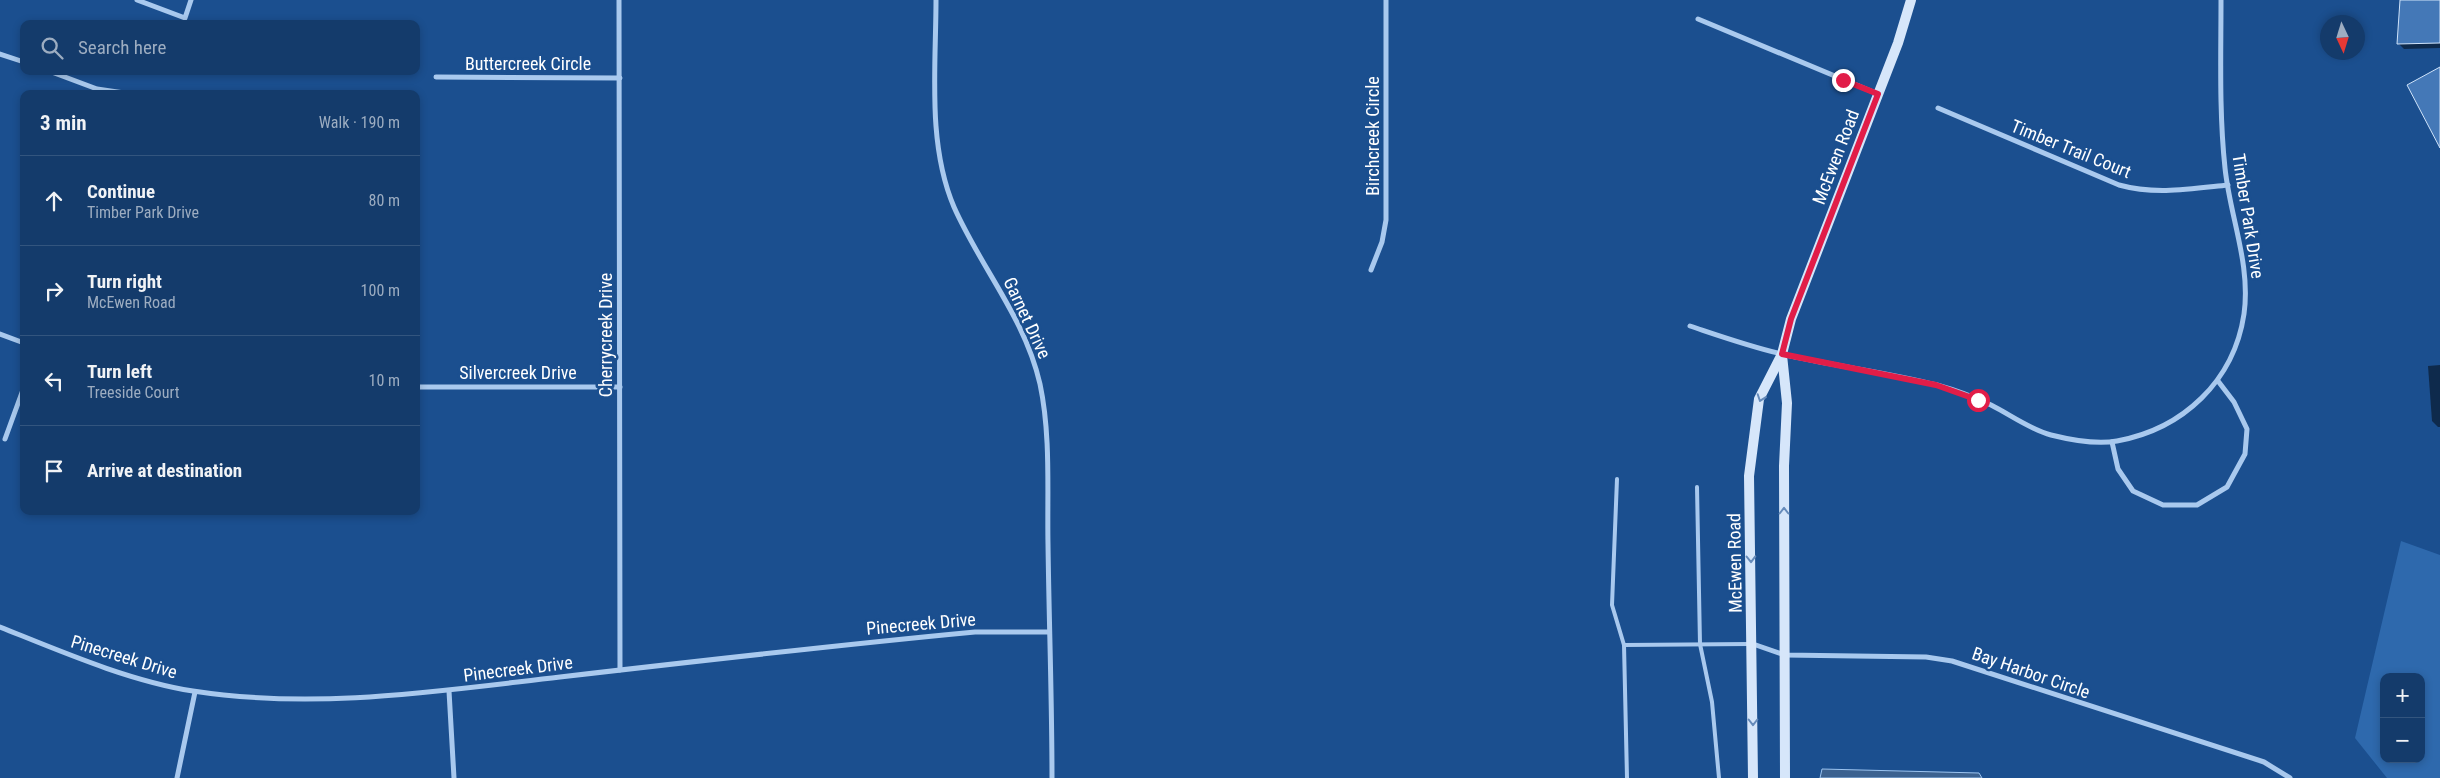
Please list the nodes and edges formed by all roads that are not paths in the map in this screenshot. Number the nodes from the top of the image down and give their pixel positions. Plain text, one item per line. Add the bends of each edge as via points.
1 (137, 0) edge
2 (191, 0) edge
3 (619, 0) edge
4 (936, 0) edge
5 (1386, 0) edge
6 (1911, 0) edge
7 (2221, 0) edge
8 (1698, 19) dead end
9 (0, 54) edge
10 (20, 61) edge
11 (60, 75) edge
12 (436, 77) dead end
13 (620, 78) junction
14 (104, 90) edge
15 (1878, 94) junction
16 (1938, 108) dead end
17 (2228, 185) junction
18 (1371, 270) dead end
19 (1690, 326) dead end
20 (0, 334) edge
21 (20, 342) edge
22 (1782, 354) junction
23 (2218, 380) junction
24 (420, 387) edge
25 (620, 387) junction
26 (20, 398) edge
27 (5, 439) dead end
28 (2112, 442) junction
29 (1617, 479) dead end
30 (1697, 486) dead end
31 (0, 627) edge
32 (1049, 632) junction
33 (1700, 644) junction
34 (1753, 644) junction
35 (1624, 645) junction
36 (1785, 655) junction
37 (620, 670) junction
38 (449, 691) junction
39 (195, 692) junction
40 (177, 778) edge
41 (454, 778) edge
42 (1052, 778) edge
43 (1627, 778) edge
44 (1719, 778) edge
45 (1753, 778) edge
46 (1784, 778) edge
47 (2290, 778) edge

1 - 2 street via 185,18
3 - 13 street, Cherrycreek Drive
4 - 32 street, Garnet Drive via 936,121 944,178 966,231 1011,308 1031,352 1046,416
5 - 18 street, Birchcreek Circle via 1386,220
6 - 15 street, McEwen Road
7 - 17 street, Timber Park Drive via 2220,116
8 - 15 street
9 - 10 street
11 - 14 street
12 - 13 street, Buttercreek Circle
13 - 25 street, Cherrycreek Drive
15 - 22 street, McEwen Road via 1791,319
16 - 17 street, Timber Trail Court via 2119,185 2138,190 2165,191
17 - 23 street, Timber Park Drive via 2245,286 2240,337 2233,357
19 - 22 street, Timber Park Drive
20 - 21 street
22 - 28 street, Timber Park Drive via 1936,385 1973,398 2048,434 2080,441
22 -> 34 street, McEwen Road via 1759,399 1749,476
36 -> 22 street, McEwen Road via 1787,403
23 - 28 street, Timber Park Drive via 2189,409 2166,423
23 - 28 street via 2234,402 2247,429 2245,454 2227,487 2197,506 2163,505 2133,491 2118,469
24 - 25 street, Silvercreek Drive
25 - 37 street, Cherrycreek Drive
26 - 27 street
29 - 35 lane via 1612,605
30 - 33 lane
31 - 39 street, Pinecreek Drive via 103,666
32 - 37 street, Pinecreek Drive via 975,632
32 - 42 street, Garnet Drive
33 - 34 lane
33 - 35 lane
33 - 44 lane via 1712,702
34 - 36 street, Bay Harbor Circle
34 -> 45 street, McEwen Road
35 - 43 lane
36 - 46 street, McEwen Road
36 - 47 street, Bay Harbor Circle via 1926,657 1952,661 2264,762
37 - 38 street, Pinecreek Drive
38 - 39 street, Pinecreek Drive via 348,700
38 - 41 street
39 - 40 street

